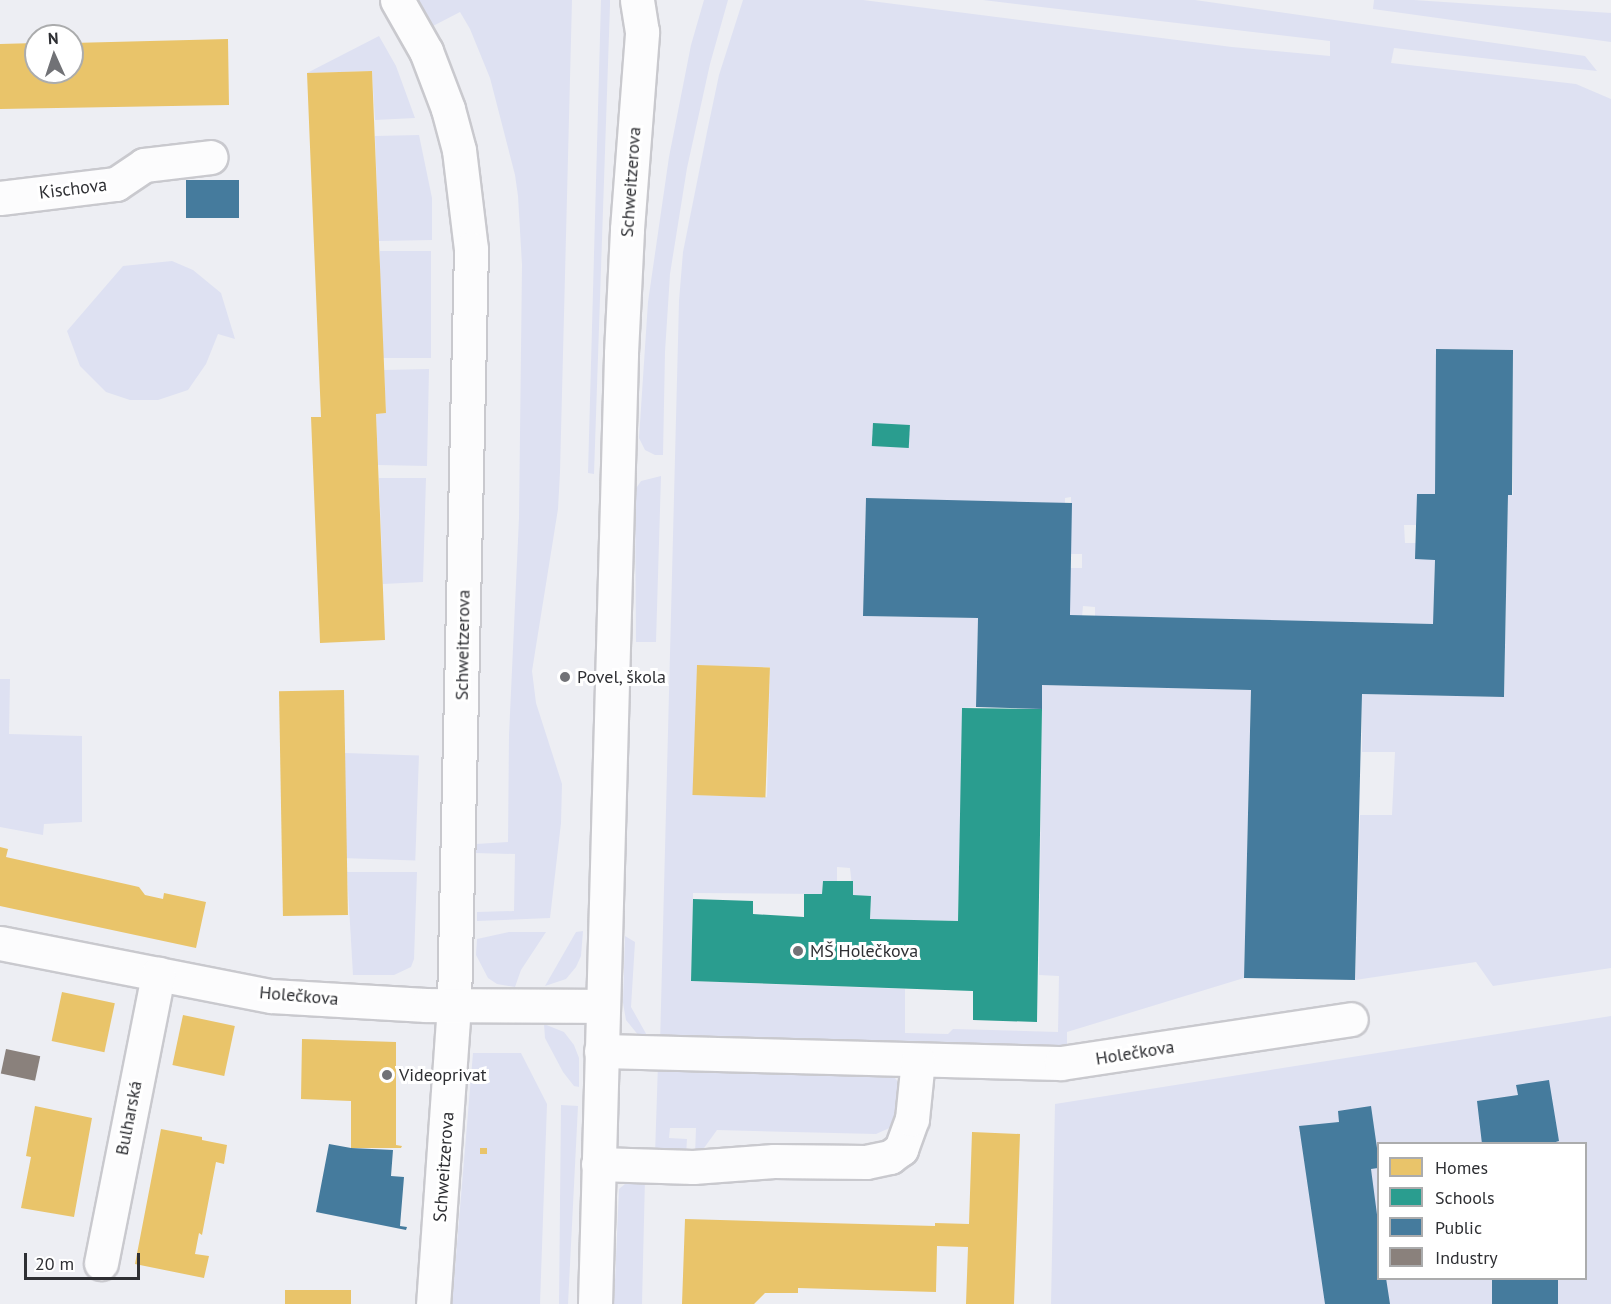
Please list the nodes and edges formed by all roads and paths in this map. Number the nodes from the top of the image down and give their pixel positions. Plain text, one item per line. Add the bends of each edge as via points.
1 (397, 0) edge
2 (637, 0) edge
3 (661, 0) edge
4 (642, 32) junction
5 (211, 157) dead end
6 (0, 198) edge
7 (0, 943) edge
8 (158, 974) junction
9 (454, 1005) junction
10 (603, 1006) junction
11 (1351, 1019) dead end
12 (601, 1052) junction
13 (918, 1060) junction
14 (598, 1164) junction
15 (100, 1263) dead end
16 (433, 1304) edge
17 (595, 1304) edge

1 - 9 street, Schweitzerova via 426,51 448,110 459,150 471,249
2 - 4 street, Schweitzerova
3 - 4 street, Schweitzerova
4 - 10 street, Schweitzerova via 621,353
5 - 6 street, Kischova via 144,165 116,184
7 - 8 street, Holečkova
8 - 9 street, Holečkova via 271,996
8 - 15 street, Bulharská
9 - 10 street, Holečkova
9 - 16 street, Schweitzerova
10 - 12 street, Schweitzerova
11 - 13 street, Holečkova via 1061,1063
12 - 13 street, Holečkova
12 - 14 street, Schweitzerova
13 - 14 street via 912,1119 901,1149 890,1157 866,1162 763,1161 693,1167
14 - 17 street, Schweitzerova

